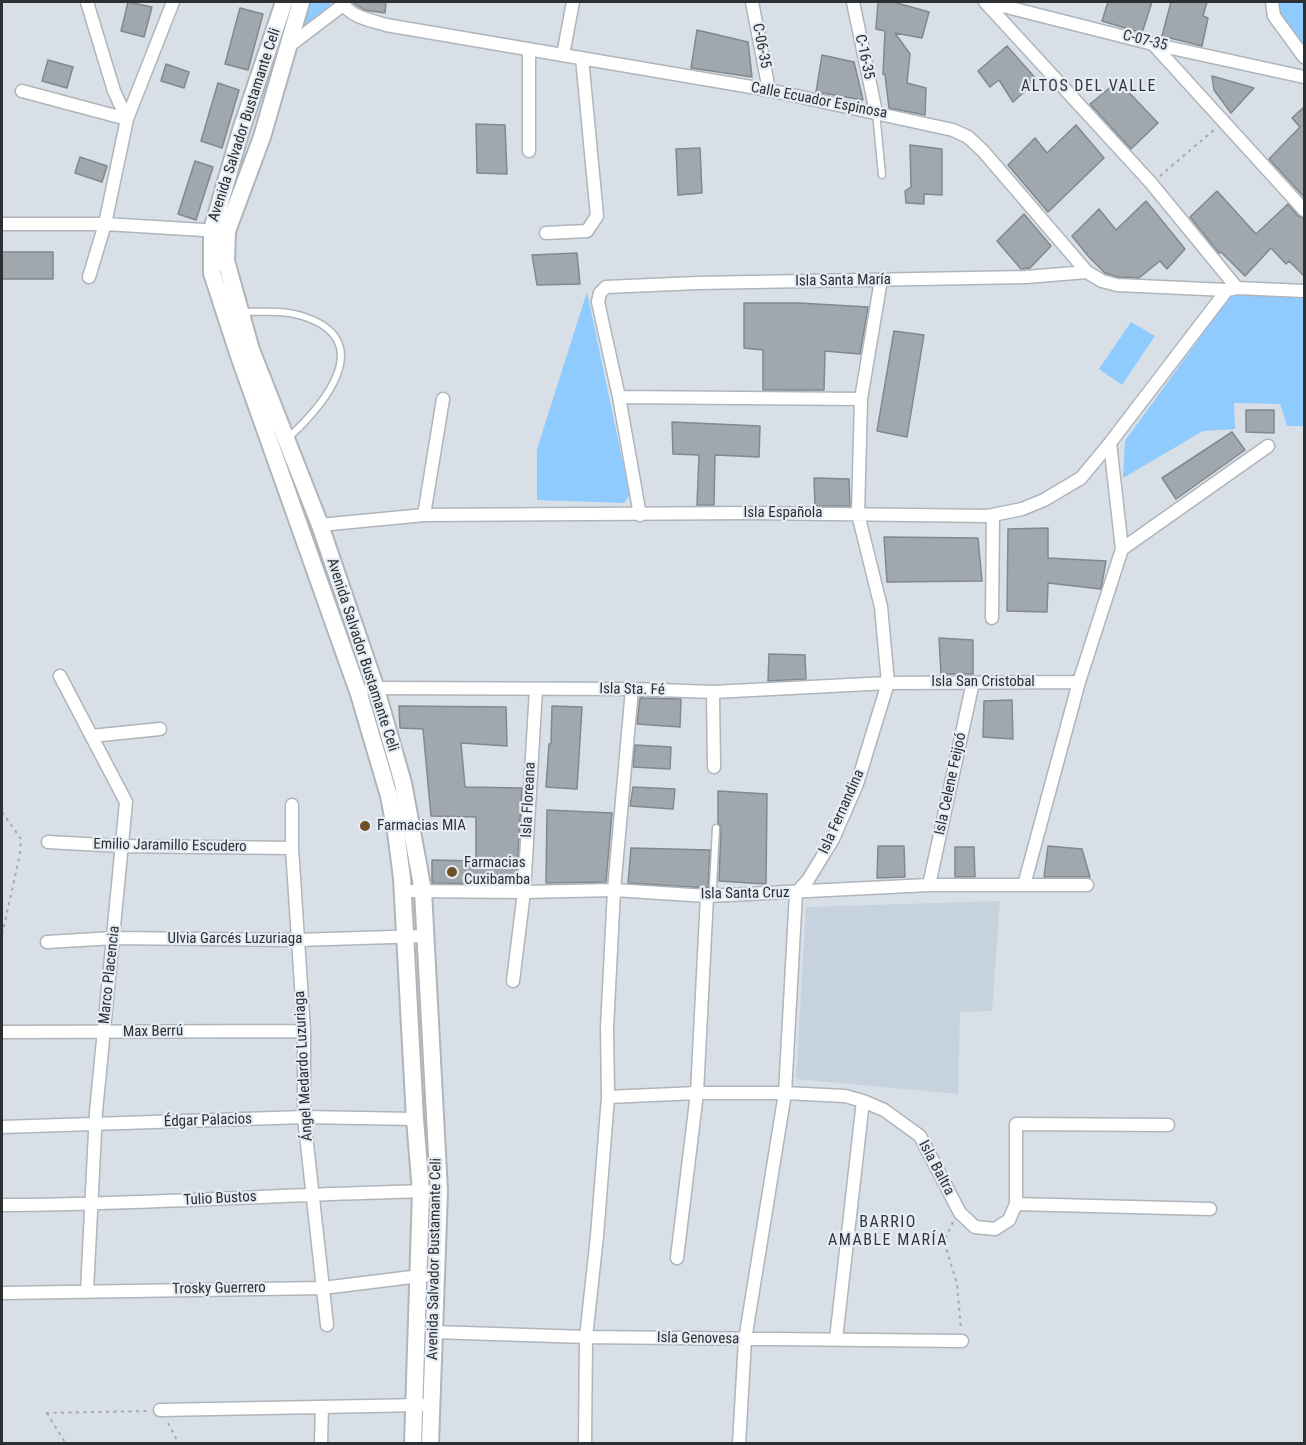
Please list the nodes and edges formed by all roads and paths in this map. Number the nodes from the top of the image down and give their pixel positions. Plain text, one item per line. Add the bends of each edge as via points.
1 (87, 2) edge
2 (172, 2) edge
3 (284, 2) edge
4 (301, 2) edge
5 (573, 2) edge
6 (752, 2) edge
7 (853, 2) edge
8 (985, 2) edge
9 (1272, 2) edge
10 (342, 3) edge
11 (1153, 44) junction
12 (289, 46) junction
13 (529, 49) junction
14 (563, 55) junction
15 (1305, 57) edge
16 (582, 58) junction
17 (1305, 77) edge
18 (769, 90) junction
19 (22, 91) dead end
20 (876, 112) junction
21 (127, 119) junction
22 (1224, 122) junction
23 (242, 130) junction
24 (262, 138) junction
25 (529, 151) dead end
26 (882, 175) dead end
27 (1151, 183) junction
28 (1305, 210) edge
29 (2, 224) edge
30 (105, 224) junction
31 (219, 230) junction
32 (546, 233) dead end
33 (1087, 272) junction
34 (89, 277) dead end
35 (881, 280) junction
36 (1232, 289) junction
37 (1305, 291) edge
38 (240, 312) junction
39 (619, 397) junction
40 (443, 399) dead end
41 (861, 399) junction
42 (279, 443) junction
43 (1110, 443) junction
44 (1268, 446) dead end
45 (858, 514) junction
46 (424, 515) junction
47 (640, 515) junction
48 (993, 515) junction
49 (320, 525) junction
50 (1122, 549) junction
51 (992, 618) dead end
52 (60, 676) dead end
53 (973, 682) junction
54 (1079, 682) junction
55 (888, 683) junction
56 (375, 686) junction
57 (632, 689) junction
58 (536, 690) junction
59 (358, 691) junction
60 (713, 692) junction
61 (160, 729) dead end
62 (91, 736) junction
63 (714, 766) dead end
64 (292, 805) dead end
65 (2, 812) edge
66 (716, 828) dead end
67 (48, 842) dead end
68 (121, 846) junction
69 (292, 848) junction
70 (929, 885) junction
71 (1024, 885) junction
72 (1086, 885) dead end
73 (614, 890) junction
74 (403, 891) junction
75 (423, 891) junction
76 (524, 892) junction
77 (796, 893) junction
78 (711, 895) junction
79 (2, 935) edge
80 (404, 936) junction
81 (424, 936) junction
82 (114, 938) junction
83 (297, 940) junction
84 (47, 942) dead end
85 (513, 981) dead end
86 (304, 1031) junction
87 (2, 1032) edge
88 (104, 1033) junction
89 (698, 1093) junction
90 (785, 1093) junction
91 (608, 1097) junction
92 (863, 1101) junction
93 (304, 1118) junction
94 (415, 1119) junction
95 (97, 1125) junction
96 (1168, 1125) dead end
97 (2, 1127) edge
98 (439, 1191) junction
99 (421, 1192) junction
100 (314, 1194) junction
101 (1017, 1204) junction
102 (2, 1205) edge
103 (90, 1205) junction
104 (1210, 1209) dead end
105 (960, 1213) junction
106 (677, 1258) dead end
107 (436, 1274) junction
108 (418, 1275) junction
109 (323, 1288) junction
110 (87, 1291) junction
111 (2, 1293) edge
112 (327, 1325) dead end
113 (434, 1332) junction
114 (586, 1337) junction
115 (836, 1339) junction
116 (745, 1340) junction
117 (962, 1341) joint
118 (414, 1405) junction
119 (432, 1405) junction
120 (322, 1407) junction
121 (160, 1410) junction
122 (66, 1443) edge
123 (179, 1443) edge
124 (321, 1443) edge
125 (413, 1443) edge
126 (430, 1443) edge
127 (585, 1443) edge
128 (739, 1443) edge

1 - 21 street via 114,92
2 - 21 street
3 - 23 main road, Avenida Salvador Bustamante Celi
4 - 12 main road, Avenida Salvador Bustamante Celi
5 - 14 street
6 - 18 street, C-06-35
7 - 20 street, C-16-35
8 - 11 street, C-07-35
8 - 27 street
9 - 15 street via 1274,16
10 - 12 street, Calle Ecuador Espinosa
10 - 13 street, Calle Ecuador Espinosa via 359,17 386,25
11 - 17 street, C-07-35
11 - 22 street
12 - 24 main road, Avenida Salvador Bustamante Celi
13 - 14 street, Calle Ecuador Espinosa
13 - 25 street
14 - 16 street, Calle Ecuador Espinosa
16 - 18 street, Calle Ecuador Espinosa
16 - 32 street via 597,216 587,231
18 - 20 street, Calle Ecuador Espinosa
19 - 21 street
20 - 26 lane
20 - 33 street, Calle Ecuador Espinosa via 968,137
21 - 30 street
22 - 27 path
22 - 28 street
23 - 24 main road
23 - 31 main road, Avenida Salvador Bustamante Celi
24 - 31 main road, Avenida Salvador Bustamante Celi
27 - 36 street
29 - 30 street
30 - 31 street
30 - 34 street
31 - 38 main road, Avenida Salvador Bustamante Celi
31 - 42 main road, Avenida Salvador Bustamante Celi via 213,273 238,354
33 - 35 street, Isla Santa María
33 - 36 street, Calle Ecuador Espinosa via 1117,285
35 - 39 street, Isla Santa María via 606,288 598,302
35 - 41 street, Isla Fernandina
36 - 37 street, Calle Ecuador Espinosa
36 - 43 street, Isla Española
38 - 42 main road, Avenida Salvador Bustamante Celi
38 - 42 lane via 301,315 322,325 335,337 342,355 337,378 319,405
39 - 41 street
39 - 47 street
40 - 46 street
41 - 45 street, Isla Fernandina
42 - 49 main road, Avenida Salvador Bustamante Celi
42 - 59 main road, Avenida Salvador Bustamante Celi
43 - 48 street, Isla Española via 1081,478 1064,489 1044,500
43 - 50 street
44 - 50 street
45 - 47 street, Isla Española
45 - 48 street, Isla Española
45 - 55 street, Isla Fernandina via 881,607
46 - 47 street, Isla Española
46 - 49 street, Isla Española
48 - 51 street
49 - 56 main road, Avenida Salvador Bustamante Celi
50 - 54 street
52 - 62 street, Marco Placencia
53 - 54 street, Isla San Cristobal
53 - 55 street, Isla San Cristobal
53 - 70 street, Isla Celene Feijoó
54 - 71 street
55 - 60 street, Isla Sta. Fé
55 - 77 street, Isla Fernandina via 857,784 837,830
56 - 58 street, Isla Sta. Fé
56 - 59 street
56 - 75 main road, Avenida Salvador Bustamante Celi via 403,783
57 - 58 street, Isla Sta. Fé
57 - 60 street, Isla Sta. Fé
57 - 73 street
58 - 76 street, Isla Floreana
59 - 74 main road, Avenida Salvador Bustamante Celi via 389,796
60 - 63 street
61 - 62 street
62 - 68 street, Marco Placencia via 126,802
64 - 69 street, Ángel Medardo Luzuriaga
65 - 79 path via 21,839
66 - 78 lane
67 - 68 street, Emilio Jaramillo Escudero
68 - 69 street, Emilio Jaramillo Escudero
68 - 82 street, Marco Placencia
69 - 83 street, Ángel Medardo Luzuriaga
70 - 71 street, Isla Santa Cruz
70 - 77 street, Isla Santa Cruz
71 - 72 street, Isla Santa Cruz
73 - 76 street, Isla Santa Cruz
73 - 78 street, Isla Santa Cruz
73 - 91 street
74 - 75 street, Isla Santa Cruz
74 - 80 main road, Avenida Salvador Bustamante Celi
75 - 76 street, Isla Santa Cruz
75 - 81 main road, Avenida Salvador Bustamante Celi
76 - 85 street, Isla Floreana
77 - 78 street, Isla Santa Cruz
77 - 90 street
78 - 89 street
80 - 81 street, Ulvia Garcés Luzuriaga
80 - 83 street, Ulvia Garcés Luzuriaga
80 - 94 main road, Avenida Salvador Bustamante Celi
81 - 98 main road, Avenida Salvador Bustamante Celi
82 - 83 street, Ulvia Garcés Luzuriaga
82 - 84 street, Ulvia Garcés Luzuriaga
82 - 88 street, Marco Placencia
83 - 86 street, Ángel Medardo Luzuriaga
86 - 88 street, Max Berrú
86 - 93 street, Ángel Medardo Luzuriaga
87 - 88 street, Max Berrú
88 - 95 street, Marco Placencia
89 - 90 street, Isla Baltra
89 - 91 street, Isla Baltra
89 - 106 street
90 - 92 street, Isla Baltra via 845,1096
90 - 116 street
91 - 114 street
92 - 105 street, Isla Baltra via 884,1110 920,1136
92 - 115 street
93 - 94 street, Édgar Palacios
93 - 95 street, Édgar Palacios
93 - 100 street, Ángel Medardo Luzuriaga
94 - 99 main road, Avenida Salvador Bustamante Celi
95 - 97 street, Édgar Palacios
95 - 103 street, Marco Placencia
96 - 101 street via 1016,1124
98 - 99 street, Tulio Bustos
98 - 107 main road, Avenida Salvador Bustamante Celi
99 - 100 street, Tulio Bustos
99 - 108 main road, Avenida Salvador Bustamante Celi
100 - 103 street, Tulio Bustos
100 - 109 street, Ángel Medardo Luzuriaga
101 - 104 street
101 - 105 street, Isla Baltra via 1009,1220 995,1229 975,1227
102 - 103 street, Tulio Bustos
103 - 110 street, Marco Placencia
105 - 117 path via 944,1241 957,1284
107 - 108 street, Trosky Guerrero
107 - 113 main road, Avenida Salvador Bustamante Celi
108 - 109 street, Trosky Guerrero
108 - 118 main road, Avenida Salvador Bustamante Celi
109 - 110 street, Trosky Guerrero
109 - 112 street, Ángel Medardo Luzuriaga
110 - 111 street, Trosky Guerrero
113 - 114 street, Isla Genovesa
113 - 119 main road, Avenida Salvador Bustamante Celi
114 - 116 street, Isla Genovesa
114 - 127 street
115 - 116 street, Isla Genovesa
115 - 117 street, Isla Genovesa
116 - 128 street
118 - 119 street
118 - 120 street
118 - 125 main road, Avenida Salvador Bustamante Celi
119 - 126 main road, Avenida Salvador Bustamante Celi
120 - 121 street
120 - 124 street
121 - 122 path via 46,1413
121 - 123 path

